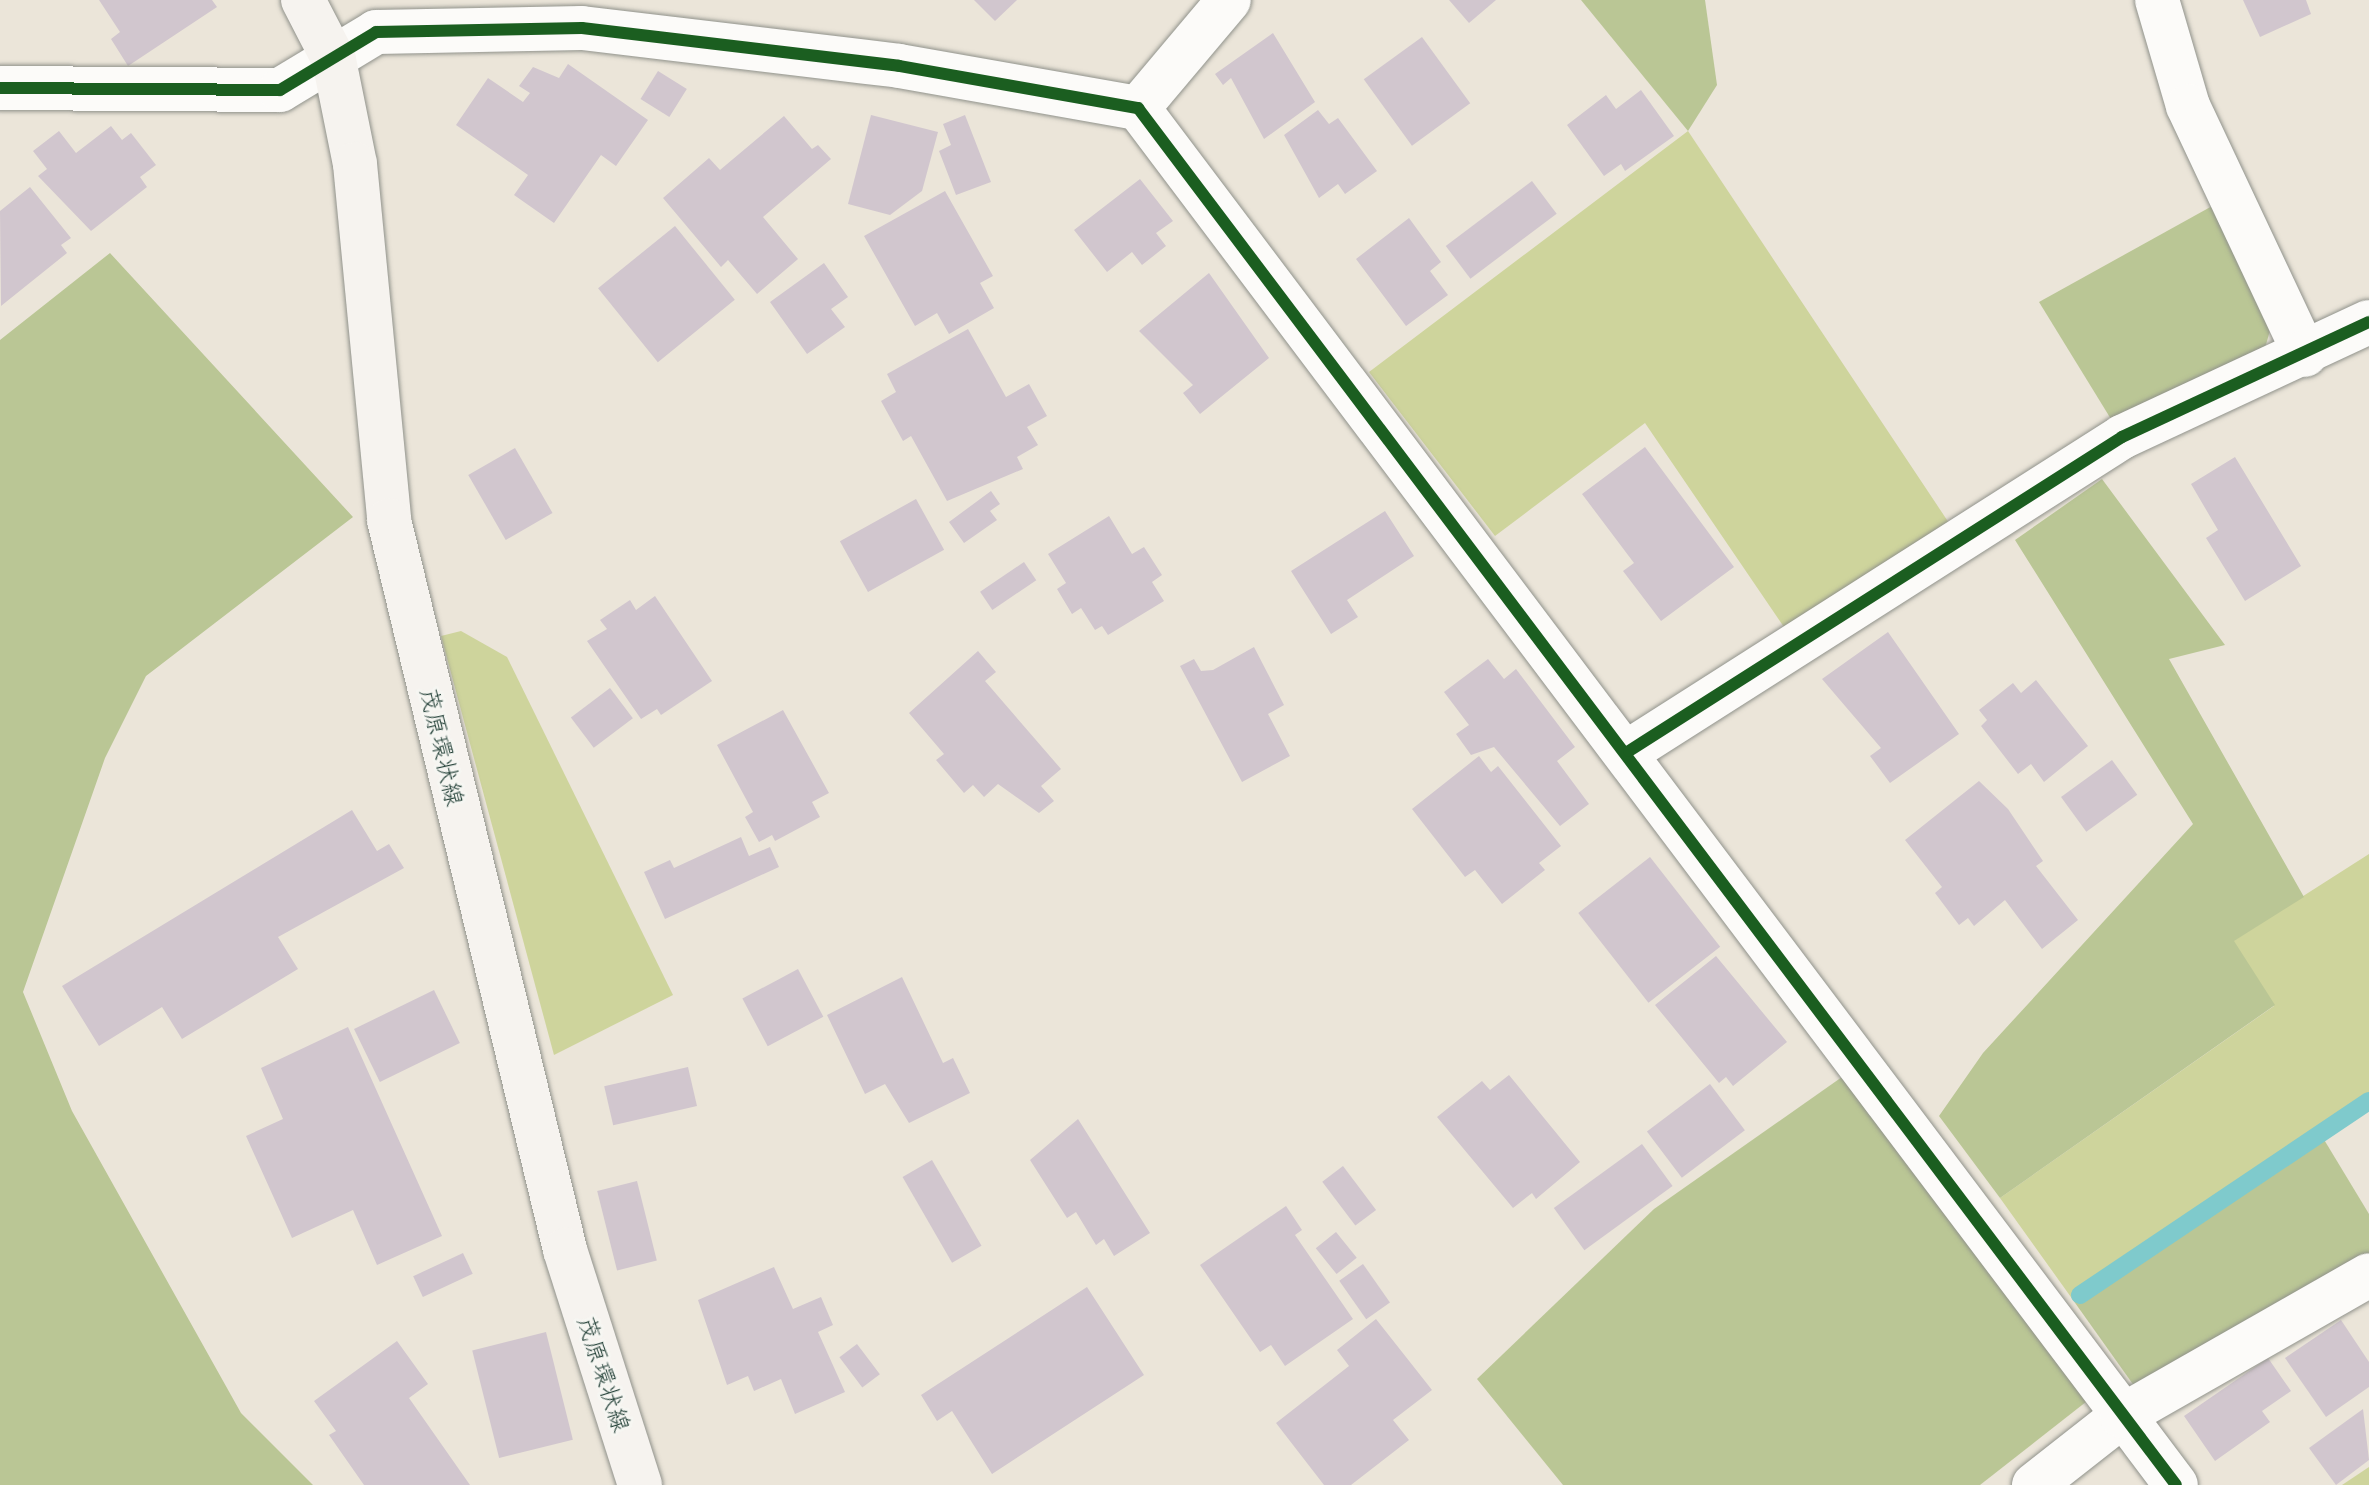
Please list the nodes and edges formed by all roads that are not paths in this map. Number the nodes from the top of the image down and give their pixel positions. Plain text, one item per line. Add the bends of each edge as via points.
1 (303, 0) edge
2 (1229, 0) edge
3 (2157, 0) edge
4 (334, 60) junction
5 (0, 88) edge
6 (1138, 108) junction
7 (2369, 322) edge
8 (2305, 355) junction
9 (1629, 751) junction
10 (2369, 1275) edge
11 (2122, 1416) junction
12 (640, 1485) edge
13 (2034, 1485) edge
14 (2176, 1485) edge

1 - 4 main road, 茂原環状線
2 - 6 street
3 - 8 street via 2188,106
4 - 5 street via 280,90
4 - 6 street via 376,32 582,28 899,66
4 - 12 main road, 茂原環状線 via 355,164 389,520 565,1250
6 - 9 street
7 - 8 street
8 - 9 street via 2197,397 2122,437
9 - 11 street
10 - 11 street via 2159,1402
11 - 13 street
11 - 14 street

